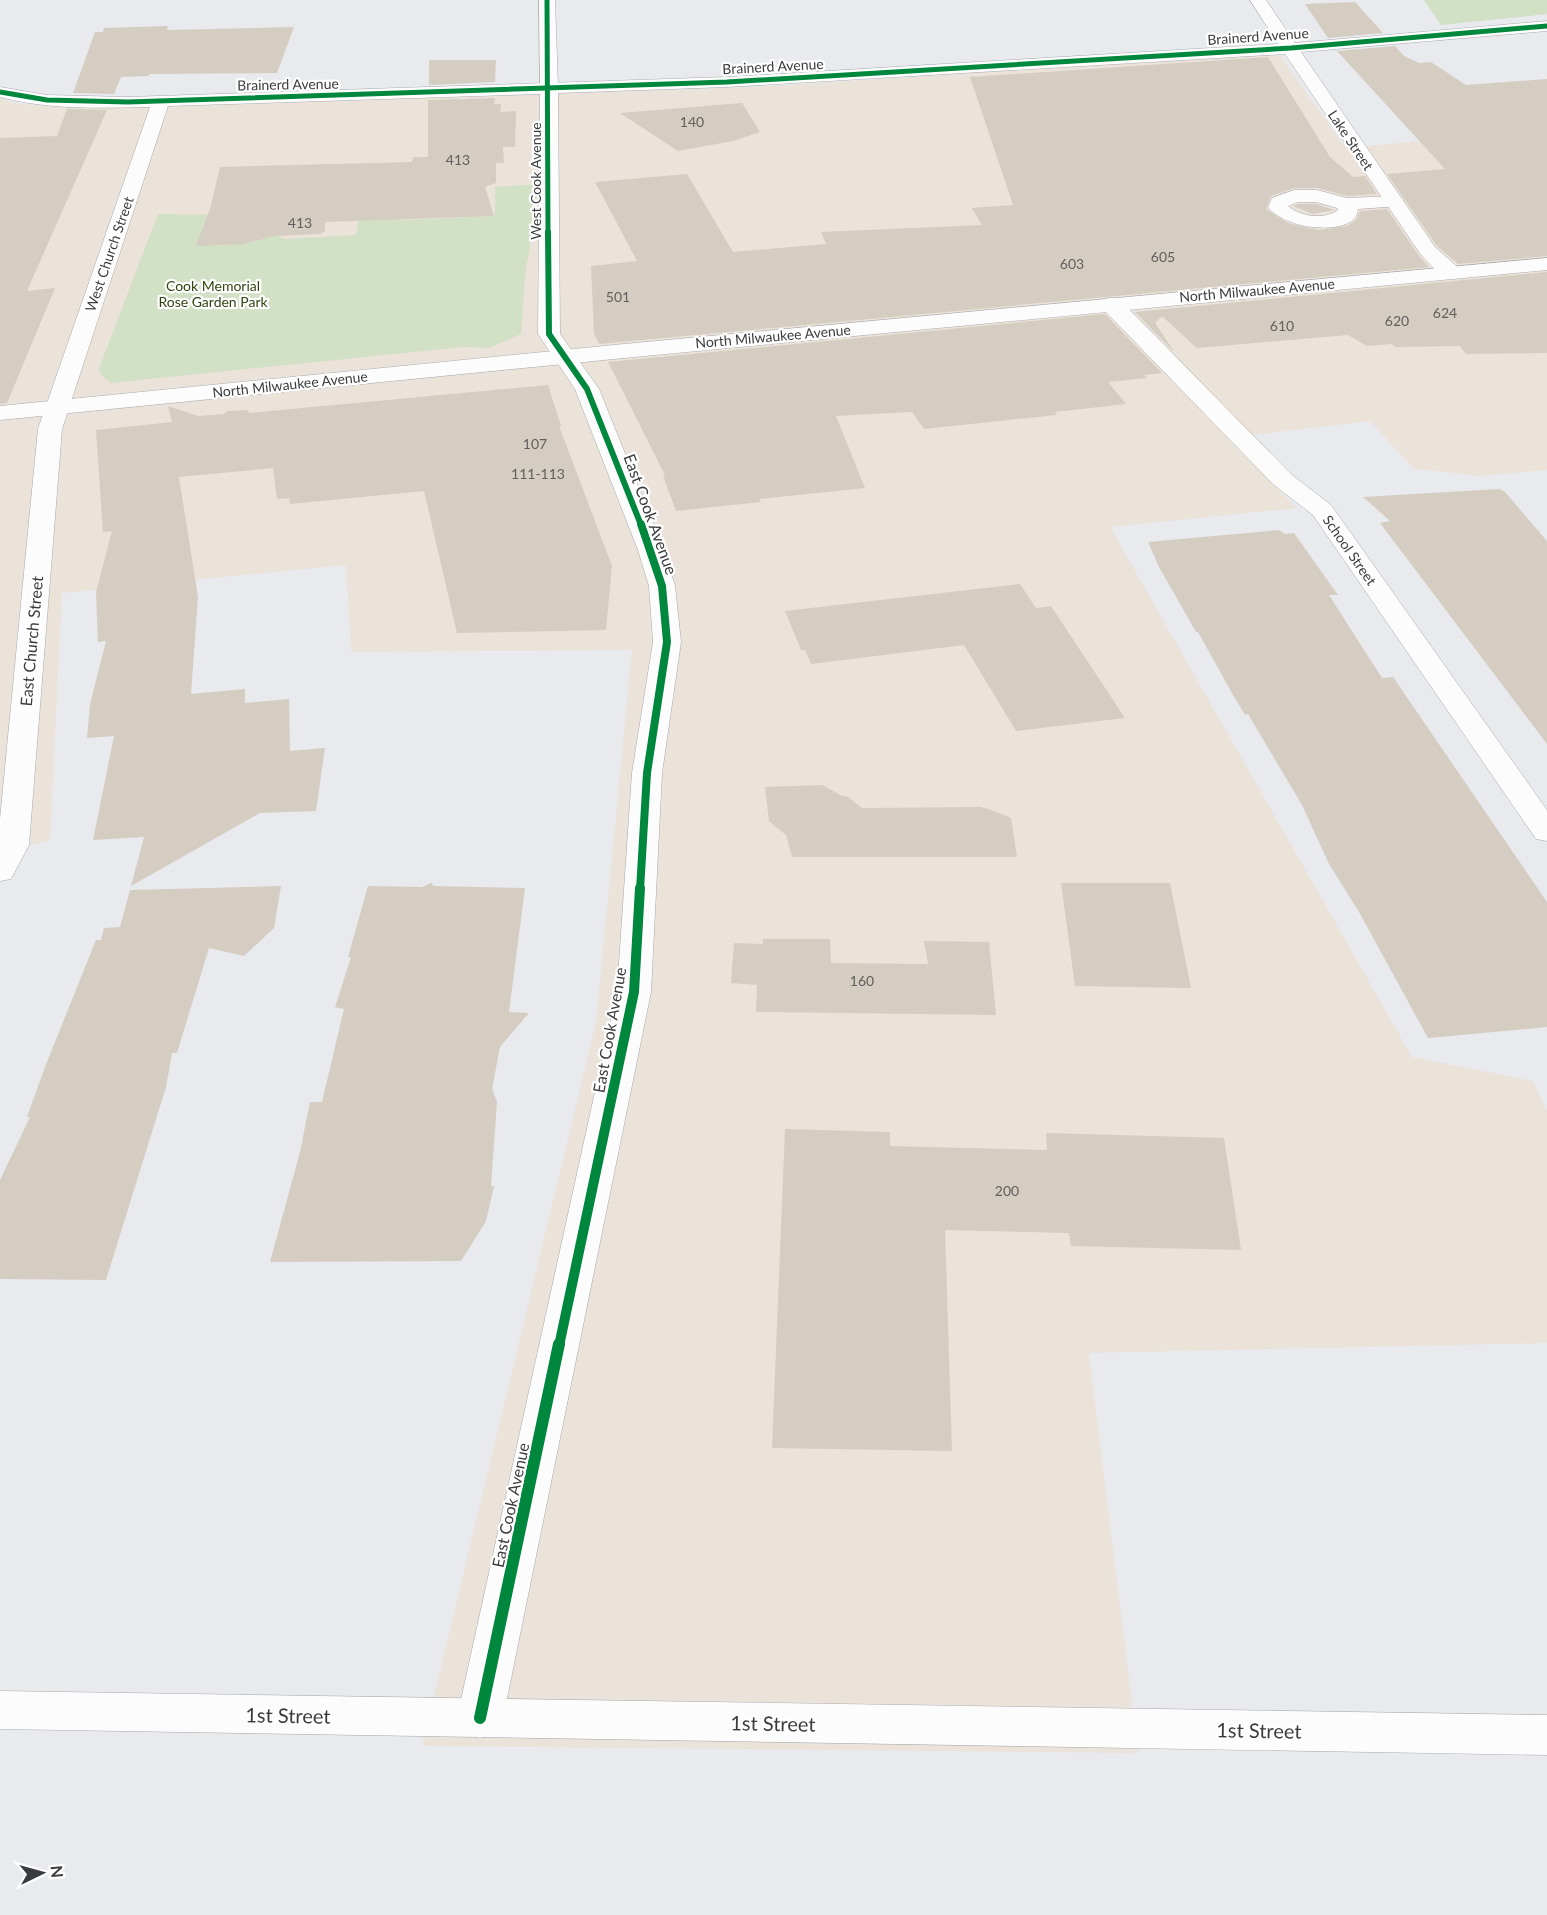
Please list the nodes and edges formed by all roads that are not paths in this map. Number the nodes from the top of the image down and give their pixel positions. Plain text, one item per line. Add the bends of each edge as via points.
1 (547, 0) edge
2 (1258, 0) edge
3 (1547, 26) edge
4 (1291, 48) junction
5 (549, 88) junction
6 (0, 92) edge
7 (160, 101) junction
8 (1394, 202) junction
9 (1346, 204) dead end
10 (1547, 264) edge
11 (1452, 272) junction
12 (1111, 304) junction
13 (566, 357) junction
14 (56, 407) junction
15 (0, 413) edge
16 (1547, 832) edge
17 (6, 844) edge
18 (0, 872) edge
19 (0, 1710) edge
20 (480, 1718) junction
21 (1547, 1735) edge

1 - 5 street, West Cook Avenue
2 - 4 street, Lake Street
3 - 4 street, Brainerd Avenue
4 - 5 street, Brainerd Avenue via 727,82
4 - 8 street, Lake Street
5 - 7 street, Brainerd Avenue
5 - 13 street, West Cook Avenue via 549,334
6 - 7 street, Brainerd Avenue via 68,102
7 - 14 street, West Church Street
8 - 9 street
8 - 11 street, Lake Street via 1428,251
10 - 11 street, North Milwaukee Avenue
11 - 12 street, North Milwaukee Avenue
12 - 13 street, North Milwaukee Avenue
12 - 16 street, School Street via 1284,480 1322,510
13 - 14 street, North Milwaukee Avenue
13 - 20 street, East Cook Avenue via 587,389 659,570 668,642 647,772 634,992
14 - 15 street, North Milwaukee Avenue
14 - 17 street, East Church Street via 50,429
17 - 18 street, East Church Street
19 - 20 street, 1st Street
20 - 21 street, 1st Street

